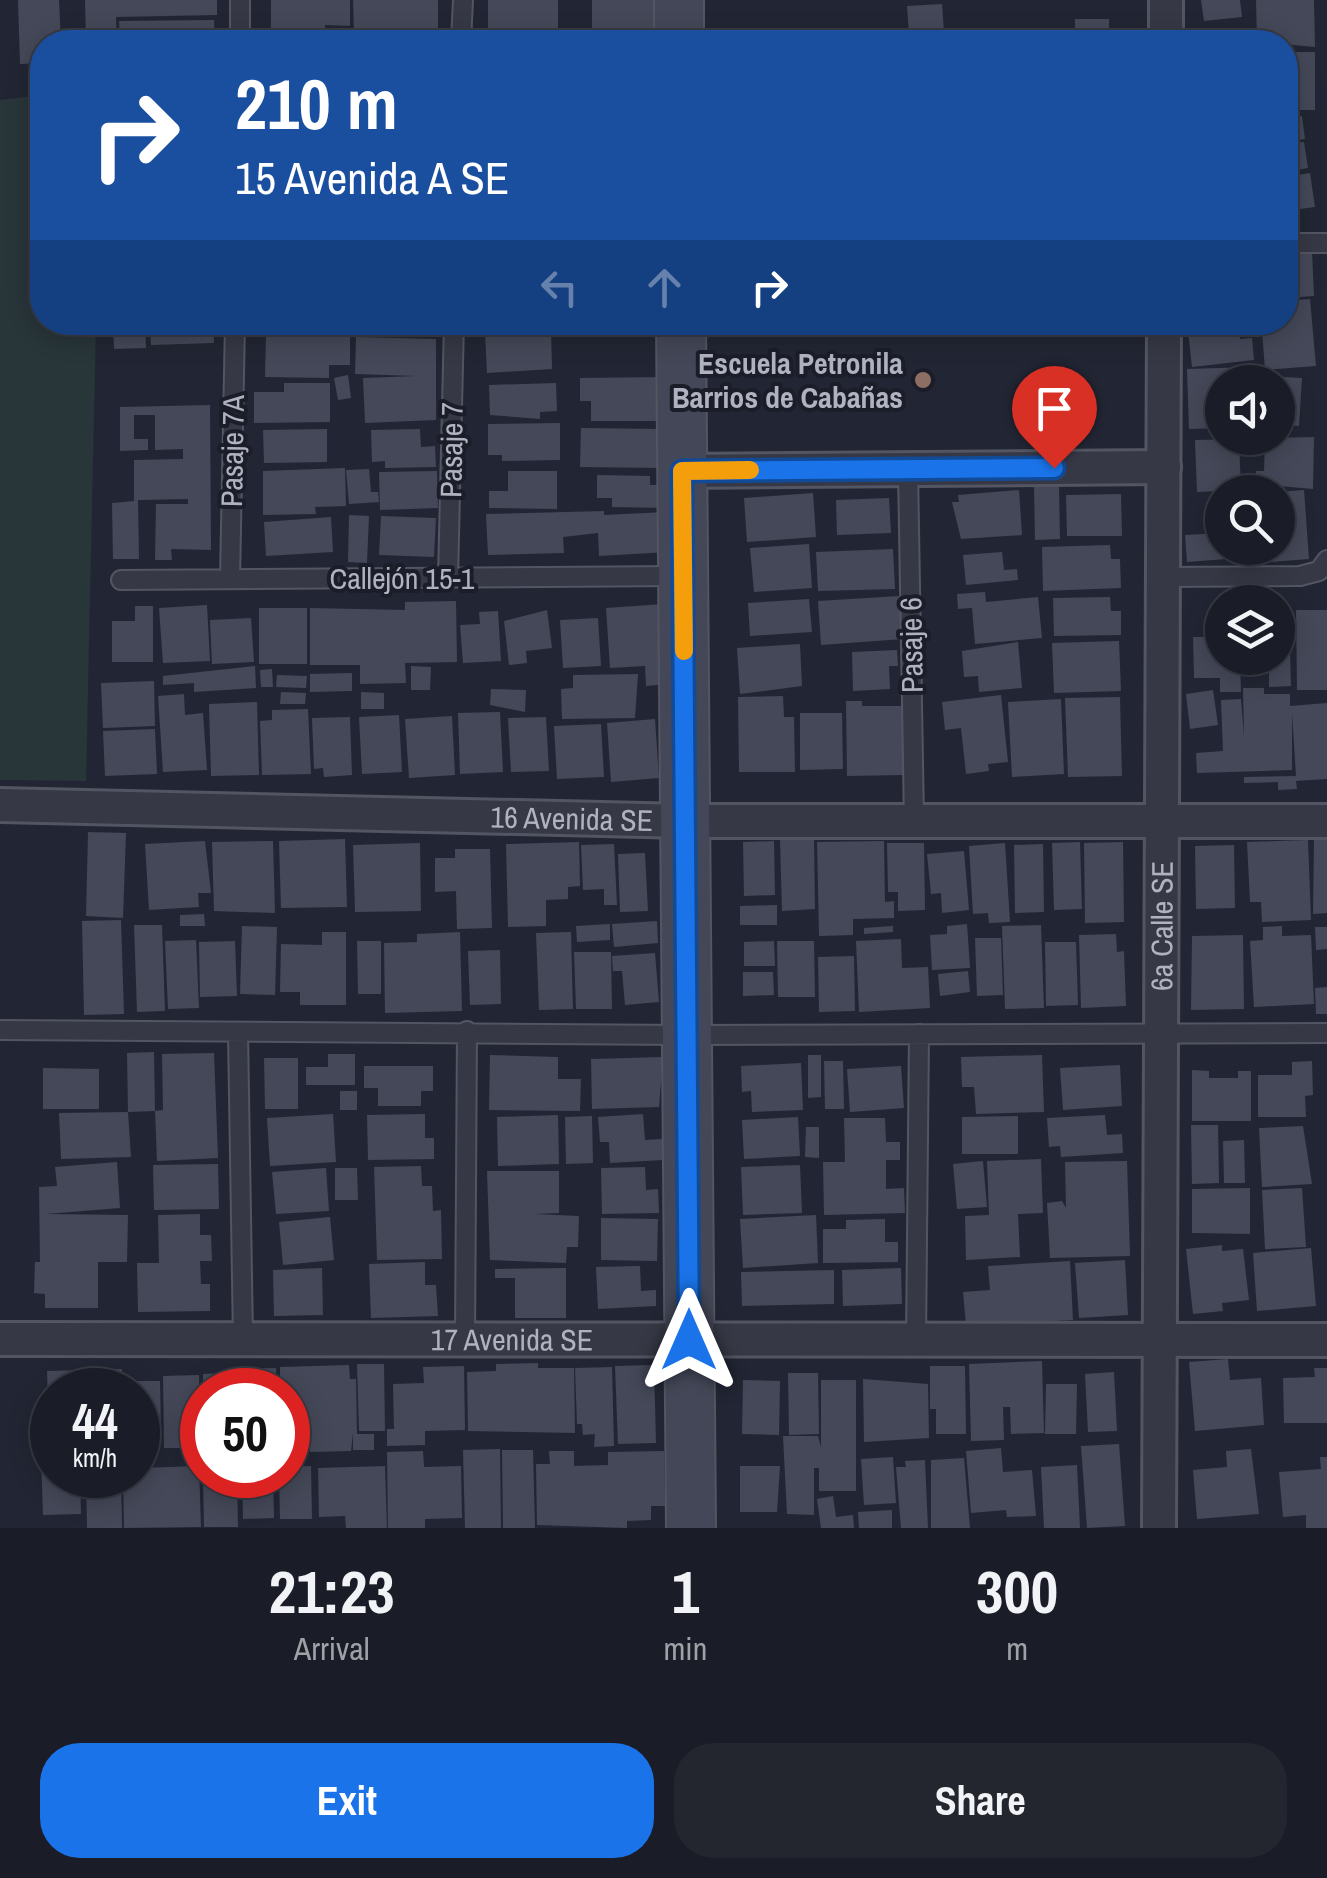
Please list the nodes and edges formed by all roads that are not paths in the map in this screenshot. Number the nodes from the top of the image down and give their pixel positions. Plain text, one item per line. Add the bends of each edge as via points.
1 (240, 0) edge
2 (462, 0) edge
3 (679, 0) edge
4 (1166, 0) edge
5 (240, 30) edge
6 (462, 30) edge
7 (679, 30) edge
8 (1166, 30) edge
9 (1298, 243) edge
10 (1327, 243) edge
11 (234, 335) edge
12 (454, 335) edge
13 (681, 335) edge
14 (1164, 335) edge
15 (1164, 466) junction
16 (908, 470) junction
17 (682, 471) junction
18 (1327, 560) edge
19 (684, 576) junction
20 (1164, 577) junction
21 (448, 578) junction
22 (230, 579) junction
23 (121, 580) dead end
24 (0, 805) edge
25 (685, 821) junction
26 (914, 821) junction
27 (1162, 821) junction
28 (1327, 821) edge
29 (0, 1030) edge
30 (467, 1031) junction
31 (238, 1033) junction
32 (1161, 1033) junction
33 (1327, 1033) edge
34 (920, 1034) junction
35 (686, 1035) junction
36 (0, 1338) edge
37 (243, 1339) junction
38 (465, 1340) junction
39 (689, 1340) junction
40 (916, 1340) junction
41 (1160, 1340) junction
42 (1327, 1340) edge
43 (691, 1528) edge
44 (1159, 1528) edge

1 - 5 lane
2 - 6 lane
3 - 7 main road
4 - 8 street
9 - 10 lane
11 - 22 lane, Pasaje 7A
12 - 21 lane, Pasaje 7
13 - 17 main road
14 - 15 street, 6a Calle SE
15 - 16 street
15 - 20 street, 6a Calle SE
16 - 17 street
16 - 26 lane, Pasaje 6
17 - 19 main road
18 - 20 lane via 1300,576
19 - 21 lane, Callejón 15-1
19 - 25 main road
20 - 27 street, 6a Calle SE
21 - 22 lane, Callejón 15-1
22 - 23 lane, Callejón 15-1
24 - 25 street, 16 Avenida SE
25 - 26 street, 16 Avenida SE
25 - 35 main road
26 - 27 street, 16 Avenida SE
27 - 28 street, 16 Avenida SE
27 - 32 street, 6a Calle SE
29 - 31 lane
30 - 31 lane
30 - 35 lane
30 - 38 lane
31 - 37 lane
32 - 33 lane
32 - 34 lane
32 - 41 street, 6a Calle SE
34 - 35 lane
34 - 40 lane
35 - 39 main road
36 - 37 street, 17 Avenida SE
37 - 38 street, 17 Avenida SE
38 - 39 street, 17 Avenida SE
39 - 40 street, 17 Avenida SE
39 - 43 main road
40 - 41 street, 17 Avenida SE
41 - 42 street, 17 Avenida SE
41 - 44 street, 6a Calle SE

